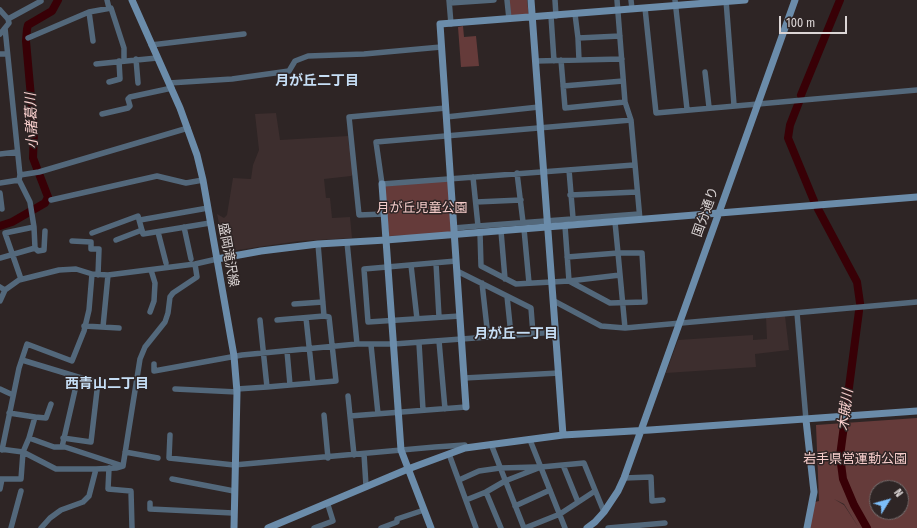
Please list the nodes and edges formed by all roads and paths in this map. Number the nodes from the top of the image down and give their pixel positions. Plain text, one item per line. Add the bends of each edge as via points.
1 (107, 0) edge
2 (132, 0) edge
3 (494, 0) edge
4 (507, 0) edge
5 (531, 0) edge
6 (555, 0) edge
7 (617, 0) edge
8 (631, 0) edge
9 (745, 0) edge
10 (795, 0) edge
11 (41, 1) dead end
12 (726, 1) edge
13 (450, 2) edge
14 (675, 3) edge
15 (109, 8) junction
16 (645, 8) junction
17 (632, 9) junction
18 (0, 10) edge
19 (618, 10) junction
20 (89, 12) junction
21 (575, 14) junction
22 (553, 16) junction
23 (533, 18) junction
24 (8, 19) junction
25 (509, 20) junction
26 (451, 24) junction
27 (5, 28) junction
28 (0, 34) edge
29 (244, 34) dead end
30 (620, 36) junction
31 (28, 38) dead end
32 (578, 38) junction
33 (93, 41) dead end
34 (151, 45) junction
35 (441, 47) junction
36 (0, 54) edge
37 (7, 54) junction
38 (157, 58) junction
39 (136, 59) junction
40 (622, 59) junction
41 (122, 60) junction
42 (561, 60) junction
43 (580, 60) junction
44 (536, 61) junction
45 (554, 61) junction
46 (96, 64) dead end
47 (705, 72) dead end
48 (109, 82) dead end
49 (623, 82) junction
50 (138, 83) dead end
51 (171, 85) junction
52 (563, 86) junction
53 (917, 90) edge
54 (625, 102) junction
55 (758, 103) junction
56 (734, 105) junction
57 (539, 107) junction
58 (709, 107) junction
59 (446, 108) junction
60 (687, 109) junction
61 (102, 114) dead end
62 (446, 117) junction
63 (631, 120) junction
64 (188, 128) junction
65 (541, 128) junction
66 (448, 136) junction
67 (17, 152) junction
68 (0, 154) edge
69 (634, 165) junction
70 (569, 170) junction
71 (544, 171) junction
72 (517, 173) junction
73 (473, 177) junction
74 (20, 178) junction
75 (450, 179) junction
76 (203, 180) junction
77 (0, 182) edge
78 (382, 184) junction
79 (637, 192) junction
80 (0, 193) edge
81 (570, 195) junction
82 (917, 197) edge
83 (51, 200) dead end
84 (521, 200) junction
85 (476, 202) junction
86 (208, 208) junction
87 (2, 209) dead end
88 (718, 213) junction
89 (384, 214) junction
90 (639, 217) junction
91 (573, 218) junction
92 (140, 220) junction
93 (616, 222) junction
94 (210, 223) junction
95 (548, 224) junction
96 (34, 226) junction
97 (524, 226) junction
98 (565, 226) junction
99 (184, 227) junction
100 (479, 229) junction
101 (142, 230) junction
102 (45, 231) dead end
103 (501, 231) junction
104 (158, 232) junction
105 (454, 232) junction
106 (92, 233) dead end
107 (2, 234) edge
108 (116, 240) dead end
109 (386, 240) junction
110 (72, 241) dead end
111 (347, 242) junction
112 (318, 244) junction
113 (35, 248) junction
114 (618, 253) junction
115 (12, 254) junction
116 (567, 257) junction
117 (0, 258) edge
118 (191, 259) dead end
119 (217, 259) junction
120 (456, 261) junction
121 (166, 263) dead end
122 (436, 263) junction
123 (195, 264) junction
124 (411, 265) junction
125 (388, 267) junction
126 (151, 270) junction
127 (457, 271) junction
128 (95, 274) junction
129 (108, 275) junction
130 (620, 275) junction
131 (21, 279) junction
132 (505, 279) junction
133 (569, 281) junction
134 (553, 282) junction
135 (482, 283) junction
136 (529, 283) junction
137 (3, 288) edge
138 (507, 296) junction
139 (554, 300) junction
140 (0, 301) edge
141 (323, 302) junction
142 (622, 302) junction
143 (917, 302) edge
144 (294, 304) dead end
145 (150, 312) dead end
146 (797, 313) junction
147 (324, 316) junction
148 (460, 316) junction
149 (439, 317) junction
150 (306, 318) junction
151 (417, 319) junction
152 (260, 320) dead end
153 (277, 320) dead end
154 (392, 320) junction
155 (679, 323) junction
156 (84, 326) junction
157 (103, 327) junction
158 (119, 328) dead end
159 (625, 328) junction
160 (556, 332) junction
161 (533, 334) junction
162 (511, 335) junction
163 (488, 337) junction
164 (462, 339) junction
165 (439, 341) junction
166 (418, 343) junction
167 (356, 344) junction
168 (394, 344) junction
169 (371, 345) junction
170 (333, 347) junction
171 (309, 349) junction
172 (287, 351) junction
173 (264, 353) junction
174 (234, 356) junction
175 (22, 360) junction
176 (154, 364) dead end
177 (559, 372) junction
178 (78, 377) junction
179 (464, 378) junction
180 (313, 383) junction
181 (290, 385) junction
182 (267, 387) junction
183 (0, 389) edge
184 (175, 390) dead end
185 (237, 390) junction
186 (13, 395) junction
187 (348, 396) dead end
188 (51, 404) dead end
189 (466, 407) joint
190 (445, 409) junction
191 (423, 410) junction
192 (917, 411) edge
193 (398, 412) junction
194 (9, 413) junction
195 (378, 414) junction
196 (324, 416) dead end
197 (350, 416) junction
198 (35, 417) junction
199 (806, 420) junction
200 (639, 431) junction
201 (170, 435) dead end
202 (563, 435) junction
203 (29, 438) junction
204 (63, 438) junction
205 (530, 440) junction
206 (491, 444) junction
207 (62, 447) junction
208 (465, 448) junction
209 (1, 449) edge
210 (401, 450) junction
211 (23, 452) junction
212 (125, 452) junction
213 (364, 454) junction
214 (450, 454) junction
215 (354, 455) junction
216 (158, 458) dead end
217 (328, 458) junction
218 (234, 465) junction
219 (563, 465) junction
220 (123, 466) junction
221 (541, 467) junction
222 (109, 468) junction
223 (500, 468) junction
224 (96, 469) junction
225 (408, 469) junction
226 (624, 478) junction
227 (1, 479) edge
228 (172, 479) dead end
229 (459, 480) junction
230 (505, 481) junction
231 (366, 486) junction
232 (0, 489) edge
233 (550, 490) junction
234 (234, 491) junction
235 (595, 491) junction
236 (21, 492) dead end
237 (486, 492) junction
238 (466, 500) junction
239 (663, 500) dead end
240 (578, 502) junction
241 (150, 503) dead end
242 (328, 504) dead end
243 (515, 506) junction
244 (424, 510) junction
245 (604, 512) junction
246 (233, 513) junction
247 (560, 514) junction
248 (665, 523) dead end
249 (652, 526) edge
250 (272, 527) edge
251 (590, 527) edge
252 (11, 528) edge
253 (42, 528) edge
254 (132, 528) edge
255 (234, 528) edge
256 (314, 528) edge
257 (381, 528) edge
258 (431, 528) edge
259 (476, 528) edge
260 (501, 528) edge
261 (525, 528) edge
262 (565, 528) edge
263 (608, 528) edge
264 (807, 528) edge

1 - 15 street
2 - 34 street, 盛岡滝沢線
3 - 13 street
4 - 25 street
5 - 23 street
6 - 22 street
7 - 19 street
8 - 17 street
9 - 12 street
10 - 55 street, 国分通り
11 - 24 street
12 - 14 street
12 - 56 street
13 - 26 street
14 - 16 street
14 - 60 street
15 - 20 street
15 - 41 street via 124,48
16 - 17 street
16 - 60 street via 656,113
17 - 19 street
18 - 24 street
19 - 21 street
19 - 30 street
20 - 31 street
20 - 33 street
21 - 22 street
21 - 32 street
22 - 23 street
22 - 45 street
23 - 25 street
23 - 44 street
24 - 27 street via 9,24
25 - 26 street
26 - 35 street via 440,24
27 - 28 street
27 - 37 street
29 - 34 street
30 - 32 street
30 - 40 street
32 - 43 street
34 - 38 street, 盛岡滝沢線
35 - 51 street via 308,56 295,61 289,71
35 - 59 street
36 - 37 street
37 - 67 street
38 - 39 street
38 - 51 street, 盛岡滝沢線
39 - 41 street
39 - 50 street
40 - 43 street
40 - 49 street
41 - 46 street
41 - 48 street via 120,79
42 - 43 street
42 - 45 street
42 - 52 street
44 - 45 street
44 - 57 street
47 - 58 street
49 - 52 street
49 - 54 street
51 - 61 street via 130,97 128,108
51 - 64 street, 盛岡滝沢線
52 - 54 street via 565,108
53 - 55 street
54 - 63 street
55 - 56 street
55 - 88 street, 国分通り
56 - 58 street
57 - 62 street
57 - 65 street
58 - 60 street
59 - 62 street
59 - 89 street via 350,117 359,215
62 - 66 street
63 - 65 street
63 - 69 street
64 - 74 street
64 - 76 street, 盛岡滝沢線
65 - 66 street
65 - 71 street
66 - 75 street
66 - 78 street via 376,142
67 - 68 street
67 - 74 street
69 - 70 street
69 - 79 street
70 - 71 street
70 - 81 street
71 - 72 street
71 - 95 street
72 - 73 street
72 - 84 street
73 - 75 street
73 - 85 street
74 - 77 street
74 - 96 street via 32,209
75 - 78 street
75 - 105 street
76 - 83 street via 186,183 157,176
76 - 86 street, 盛岡滝沢線
78 - 89 street
79 - 81 street
79 - 90 street
80 - 87 street
81 - 91 street
82 - 88 street
84 - 85 street
84 - 97 street
85 - 100 street
86 - 92 street
86 - 94 street, 盛岡滝沢線
88 - 90 street
88 - 155 street, 国分通り
89 - 109 street
90 - 91 street
90 - 93 street
91 - 95 street
92 - 101 street
92 - 106 street via 138,216
93 - 98 street
93 - 114 street
94 - 99 street
94 - 119 street, 盛岡滝沢線
95 - 97 street
95 - 98 street
95 - 134 street
96 - 107 street
96 - 113 street
97 - 100 street
97 - 103 street
97 - 136 street
98 - 116 street
99 - 104 street
99 - 118 street
100 - 103 street
100 - 105 street
100 - 132 street via 481,266
101 - 104 street via 143,234
101 - 108 street
102 - 113 street via 44,250 38,251
103 - 132 street
104 - 121 street
105 - 109 street
105 - 120 street
107 - 115 street
109 - 111 street
109 - 125 street
110 - 128 street via 91,242 91,249 99,249
111 - 112 street
111 - 167 street
112 - 119 street
112 - 141 street
113 - 115 street
114 - 116 street
114 - 130 street
114 - 142 street via 642,253 645,302
115 - 117 street
115 - 131 street
116 - 133 street
119 - 123 street
119 - 174 street, 盛岡滝沢線
120 - 122 street
120 - 127 street
122 - 124 street
122 - 149 street
123 - 126 street
123 - 212 street via 198,276 170,297 165,322 145,346 140,359
124 - 125 street
124 - 151 street
125 - 154 street
125 - 154 street via 364,269 368,322
126 - 129 street
126 - 145 street via 155,283 154,302
127 - 135 street
127 - 148 street
128 - 129 street
128 - 131 street via 76,269 59,270
128 - 156 street
129 - 157 street
130 - 133 street
130 - 142 street
131 - 137 street
132 - 136 street via 516,284
133 - 134 street
133 - 142 street via 610,303
134 - 136 street
134 - 139 street
135 - 138 street
135 - 163 street
137 - 140 street
138 - 161 street via 531,308
138 - 162 street
139 - 159 street via 601,326
139 - 160 street
141 - 144 street
141 - 147 street
142 - 159 street
143 - 146 street
146 - 155 street
146 - 199 street
147 - 150 street
147 - 170 street via 329,317
148 - 149 street
148 - 164 street
149 - 151 street
150 - 153 street
150 - 171 street
151 - 154 street
152 - 173 street
154 - 168 street
155 - 159 street
155 - 200 street, 国分通り
156 - 157 street
156 - 175 street via 72,361 26,344
157 - 158 street
160 - 161 street
160 - 177 street
161 - 162 street
162 - 163 street
163 - 164 street
164 - 165 street
164 - 179 street
165 - 166 street
165 - 190 street
166 - 168 street
166 - 191 street
167 - 169 street
167 - 170 street
168 - 169 street
168 - 193 street
169 - 195 street
170 - 171 street
170 - 180 street via 336,381
171 - 172 street
171 - 180 street
172 - 173 street
172 - 181 street
173 - 174 street
173 - 182 street
174 - 176 street via 154,371
174 - 185 street, 盛岡滝沢線
175 - 178 street
175 - 186 street
177 - 179 street
177 - 202 street
178 - 204 street
178 - 204 street via 98,382 91,442
179 - 189 street
180 - 181 street
181 - 182 street
182 - 185 street
183 - 186 street
184 - 185 street
185 - 218 street, 盛岡滝沢線
186 - 194 street
187 - 197 street
188 - 198 street via 46,418
189 - 190 street
190 - 191 street
191 - 193 street
192 - 199 street
193 - 195 street
193 - 210 street
194 - 198 street
194 - 209 street
195 - 197 street
196 - 217 street
197 - 215 street
198 - 203 street
199 - 200 street
199 - 264 street via 814,492
200 - 202 street
200 - 226 street, 国分通り
201 - 218 street via 169,458
202 - 205 street
203 - 207 street via 54,447
203 - 211 street
204 - 207 street
205 - 206 street
205 - 221 street
206 - 208 street
206 - 223 street
207 - 220 street
208 - 210 street via 465,445
208 - 214 street
209 - 211 street
210 - 213 street
210 - 225 street
211 - 224 street via 56,469
211 - 227 street via 21,479
212 - 216 street
212 - 220 street
213 - 215 street
213 - 231 street
214 - 225 street
214 - 229 street
215 - 217 street
217 - 218 street
218 - 234 street, 盛岡滝沢線
219 - 221 street
219 - 235 street via 584,464
219 - 240 street
220 - 222 street
221 - 223 street
221 - 230 street
221 - 233 street
222 - 224 street
222 - 254 street via 108,489 131,491
223 - 229 street via 479,471
223 - 230 street
224 - 253 street via 89,496 83,502 61,510
225 - 231 street
225 - 244 street
226 - 239 street via 651,477 652,501
226 - 245 street, 国分通り
227 - 232 street
228 - 234 street
229 - 238 street
230 - 237 street
230 - 243 street
231 - 250 street
233 - 243 street
233 - 247 street
234 - 246 street, 盛岡滝沢線
235 - 240 street
235 - 245 street
236 - 252 street
237 - 238 street
237 - 260 street
238 - 259 street
240 - 247 street
241 - 246 street via 150,509
242 - 256 street via 332,521
243 - 261 street
244 - 257 street via 397,519 398,522
244 - 258 street
245 - 251 street, 国分通り
246 - 255 street, 盛岡滝沢線
247 - 261 street
247 - 262 street
248 - 249 street
249 - 263 street

